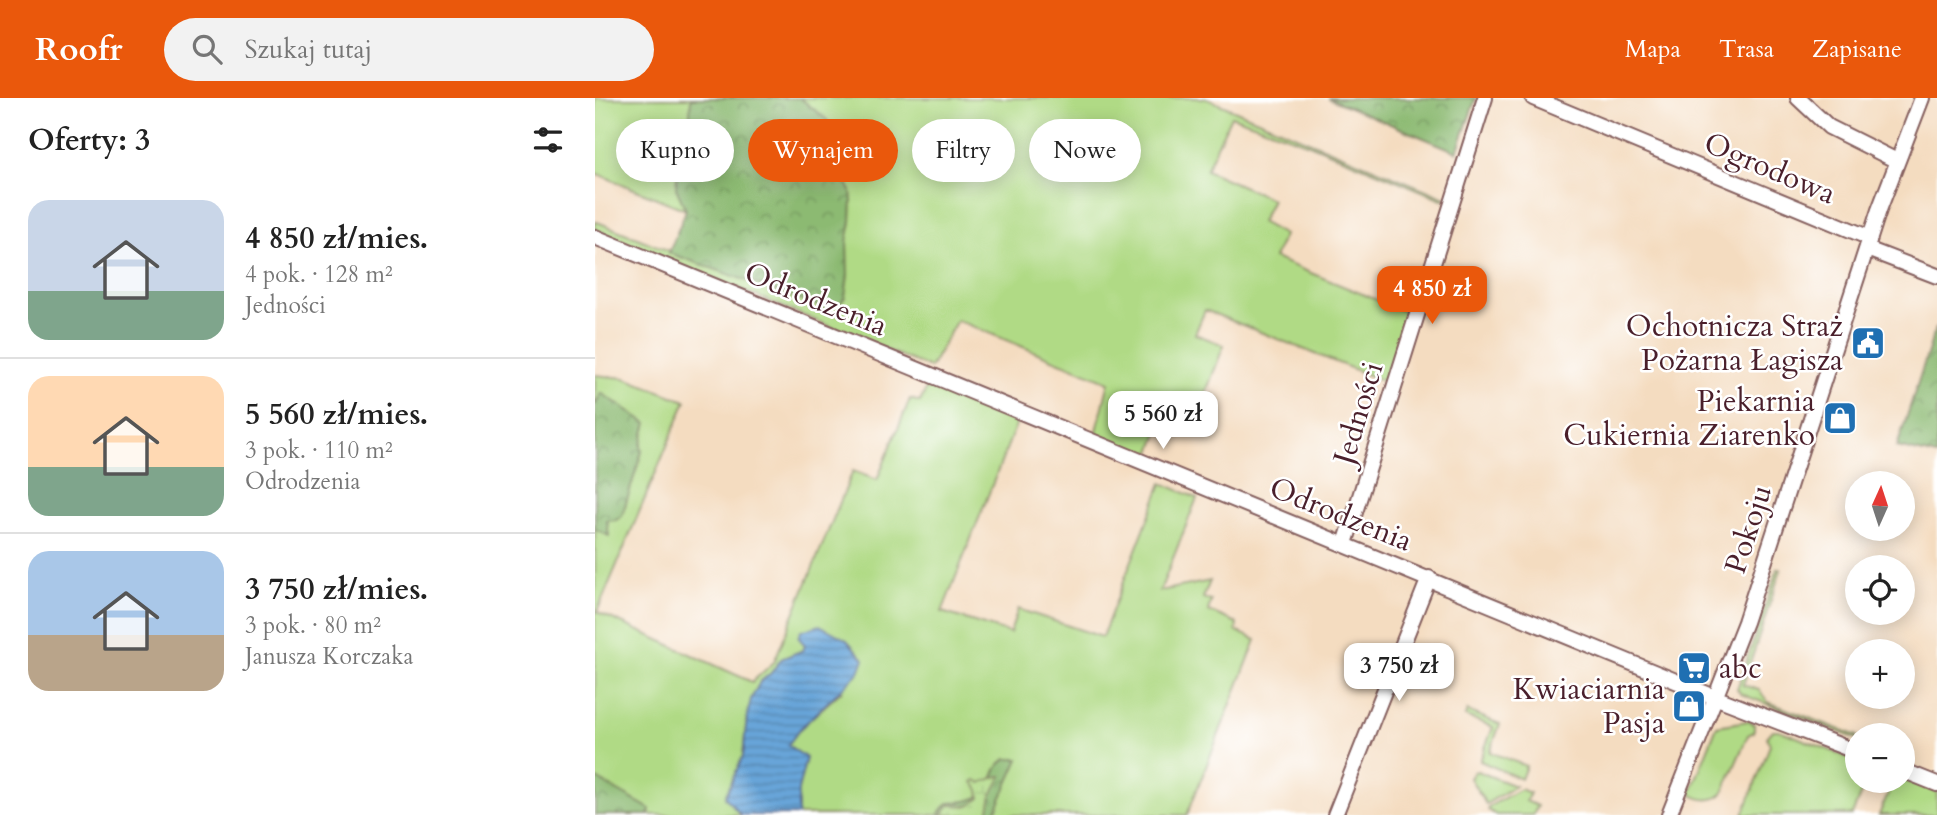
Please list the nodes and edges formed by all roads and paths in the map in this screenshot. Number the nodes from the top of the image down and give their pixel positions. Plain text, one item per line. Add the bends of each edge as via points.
1 (1485, 98) edge
2 (1533, 98) edge
3 (1798, 98) edge
4 (1922, 98) edge
5 (1897, 160) junction
6 (595, 237) edge
7 (1869, 244) junction
8 (1937, 276) edge
9 (1345, 544) junction
10 (1430, 578) junction
11 (1717, 698) junction
12 (1845, 747) edge
13 (1915, 775) edge
14 (1937, 784) edge
15 (1335, 815) edge
16 (1669, 815) edge

1 - 9 street, Jedności
2 - 7 street, Ogrodowa
3 - 5 street via 1829,127
4 - 5 street, Pokoju
5 - 7 street, Pokoju
6 - 9 street, Odrodzenia
7 - 8 street, Ogrodowa
7 - 11 street, Pokoju
9 - 10 street, Odrodzenia
10 - 11 street, Odrodzenia
10 - 15 street
11 - 12 street, Odrodzenia
11 - 16 street, Pokoju
13 - 14 street

